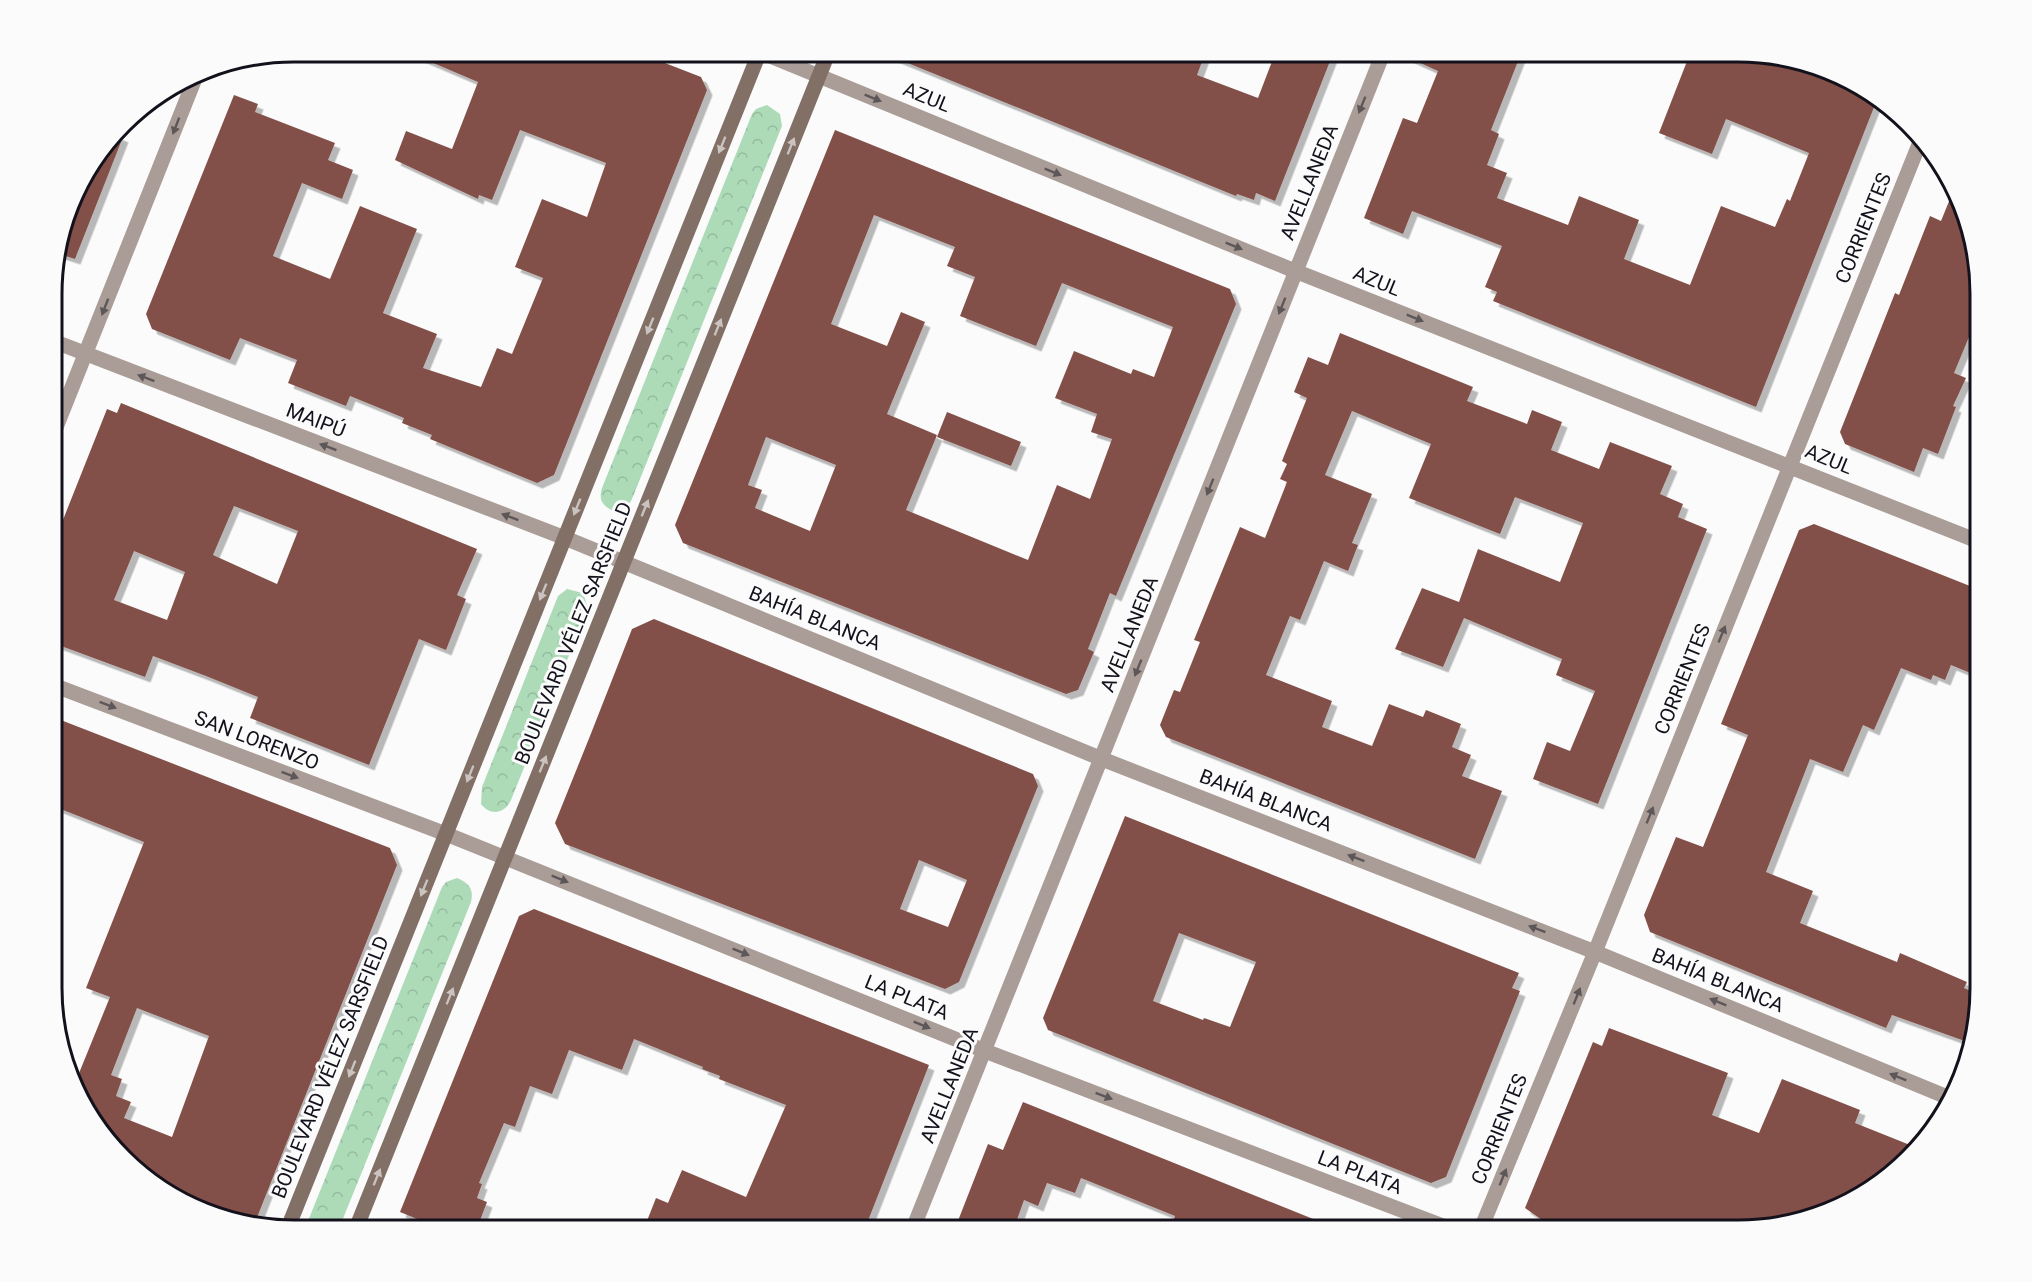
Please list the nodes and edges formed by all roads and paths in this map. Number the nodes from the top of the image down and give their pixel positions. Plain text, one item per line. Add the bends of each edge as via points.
1 (755, 62) edge
2 (785, 62) edge
3 (825, 62) edge
4 (1380, 62) edge
5 (819, 76) junction
6 (193, 84) edge
7 (1918, 146) edge
8 (1295, 271) junction
9 (62, 346) edge
10 (86, 355) junction
11 (62, 413) edge
12 (1790, 466) junction
13 (565, 538) junction
14 (1970, 538) edge
15 (624, 562) junction
16 (62, 688) edge
17 (1102, 759) junction
18 (446, 834) junction
19 (506, 858) junction
20 (1595, 952) junction
21 (985, 1051) junction
22 (1944, 1096) edge
23 (291, 1220) edge
24 (359, 1220) edge
25 (916, 1220) edge
26 (1427, 1220) edge
27 (1485, 1220) edge

1 -> 13 main road, BOULEVARD VÉLEZ SARSFIELD
2 - 5 street, AZUL
3 - 5 main road, BOULEVARD VÉLEZ SARSFIELD
4 -> 8 street, AVELLANEDA
5 -> 8 street, AZUL
15 -> 5 main road, BOULEVARD VÉLEZ SARSFIELD
6 -> 10 street
7 - 12 street, CORRIENTES
8 -> 12 street, AZUL
8 -> 17 street, AVELLANEDA
9 - 10 street, MAIPÚ
10 - 11 street
13 -> 10 street, MAIPÚ
12 - 14 street, AZUL
20 -> 12 street, CORRIENTES
13 - 15 street, BAHÍA BLANCA
13 -> 18 main road, BOULEVARD VÉLEZ SARSFIELD
15 - 17 street, BAHÍA BLANCA
19 -> 15 main road, BOULEVARD VÉLEZ SARSFIELD
16 -> 18 street, SAN LORENZO
20 -> 17 street, BAHÍA BLANCA
17 - 21 street, AVELLANEDA
18 - 19 street, LA PLATA
18 -> 23 main road, BOULEVARD VÉLEZ SARSFIELD
19 -> 21 street, LA PLATA
24 -> 19 main road, BOULEVARD VÉLEZ SARSFIELD
22 -> 20 street, BAHÍA BLANCA
27 -> 20 street, CORRIENTES
21 - 25 street, AVELLANEDA
21 -> 26 street, LA PLATA

